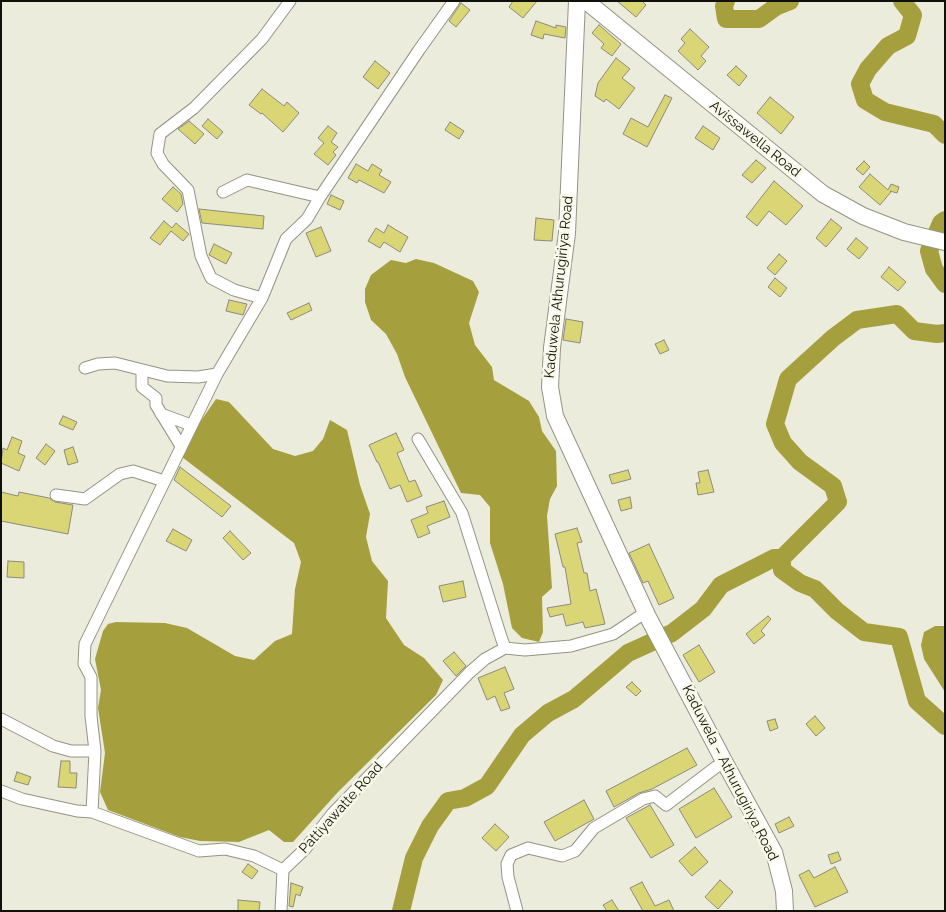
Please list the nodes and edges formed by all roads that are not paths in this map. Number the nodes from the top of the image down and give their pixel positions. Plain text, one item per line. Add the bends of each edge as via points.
1 (290, 1) edge
2 (454, 1) edge
3 (577, 1) edge
4 (586, 1) edge
5 (224, 192) dead end
6 (320, 197) junction
7 (945, 242) edge
8 (262, 298) junction
9 (85, 368) dead end
10 (142, 370) junction
11 (216, 374) junction
12 (161, 414) junction
13 (192, 425) junction
14 (418, 439) dead end
15 (181, 446) junction
16 (164, 481) junction
17 (56, 495) dead end
18 (647, 614) junction
19 (506, 648) junction
20 (675, 666) joint
21 (1, 719) edge
22 (95, 751) junction
23 (725, 763) junction
24 (1, 791) edge
25 (92, 812) junction
26 (283, 870) junction
27 (281, 911) edge
28 (517, 911) edge
29 (785, 911) edge

1 - 8 street via 262,39 194,108 160,134 157,153 188,190 202,256 211,278 234,290
2 - 6 street
3 - 18 main road, Kaduwela Athurugiriya Road via 567,233 550,387 555,416
4 - 7 main road, Avissawella Road via 823,194 863,216 904,232
5 - 6 street via 247,180
6 - 8 street via 307,219 286,239
8 - 11 street
9 - 10 street via 116,364
10 - 11 street via 167,376
10 - 12 street via 142,387 156,398
11 - 13 street
12 - 13 street
12 - 15 street
13 - 15 street
14 - 19 street via 462,513
15 - 16 street
16 - 17 street via 133,471 120,474 85,499
16 - 22 street via 86,644 84,664 91,677
18 - 19 street via 613,634 572,646 525,650
18 - 20 main road, Kaduwela Athurugiriya Road
19 - 26 street, Pattiyawatte Road via 470,672 333,813 305,849
20 - 23 main road, Kaduwela – Athurugiriya Road
21 - 22 street via 53,746 71,751
22 - 25 street
23 - 28 street via 666,805 655,796 643,799 594,828 574,851 562,856 528,848 510,855 508,877
23 - 29 main road, Kaduwela – Athurugiriya Road via 774,852 784,891
24 - 25 street via 22,799
25 - 26 street via 199,851 225,849 254,856
26 - 27 street

